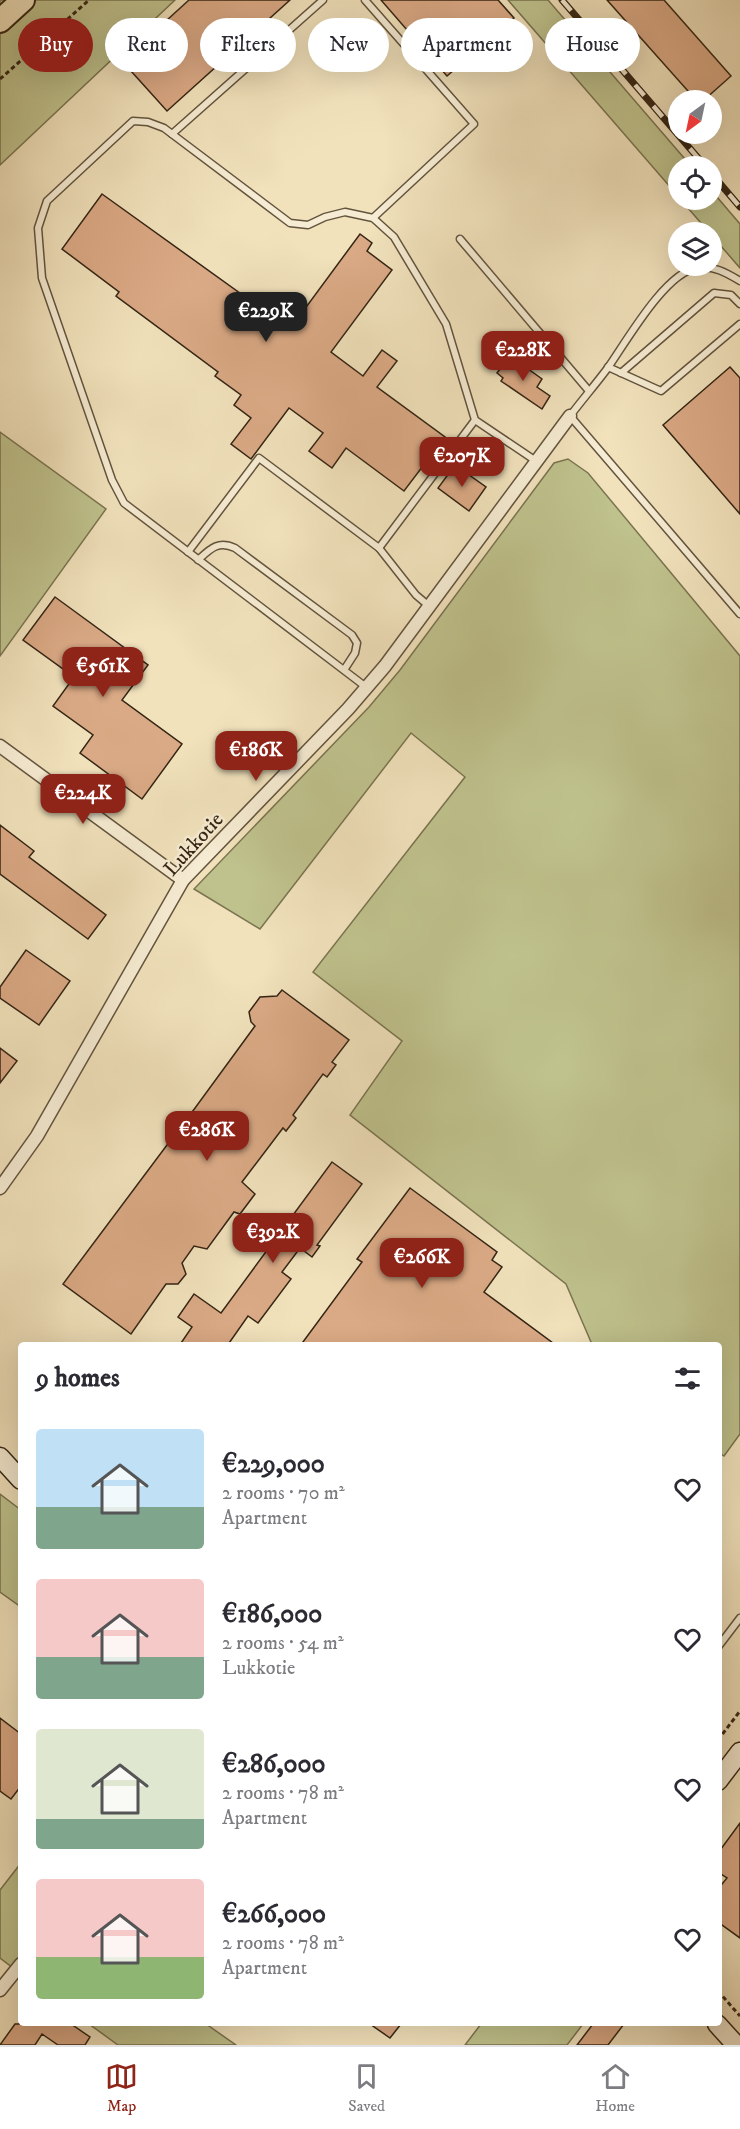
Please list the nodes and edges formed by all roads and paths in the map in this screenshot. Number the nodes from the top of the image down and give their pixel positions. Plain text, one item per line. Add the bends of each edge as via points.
1 (23, 0) edge
2 (89, 0) edge
3 (323, 0) edge
4 (364, 0) edge
5 (0, 21) edge
6 (0, 79) edge
7 (172, 134) junction
8 (373, 218) junction
9 (460, 239) dead end
10 (740, 281) edge
11 (740, 304) edge
12 (740, 324) edge
13 (608, 368) junction
14 (621, 374) junction
15 (589, 392) junction
16 (570, 416) junction
17 (475, 420) junction
18 (536, 462) junction
19 (379, 548) junction
20 (188, 552) junction
21 (198, 560) junction
22 (429, 606) junction
23 (740, 614) edge
24 (344, 670) junction
25 (367, 688) junction
26 (0, 746) edge
27 (183, 880) junction
28 (0, 1188) edge
29 (0, 1457) edge
30 (0, 1477) edge
31 (18, 1478) edge
32 (18, 1481) edge
33 (740, 1618) edge
34 (722, 1642) edge
35 (740, 1711) edge
36 (722, 1735) edge
37 (740, 1752) edge
38 (722, 1776) edge
39 (18, 1968) edge
40 (0, 1990) edge
41 (722, 1995) edge
42 (740, 2016) edge
43 (719, 2026) edge
44 (736, 2045) edge

1 - 5 highway
2 - 6 path
3 - 7 lane
4 - 8 lane via 474,124
7 - 8 lane via 290,223 308,225 345,212
7 - 20 lane via 148,122 133,121 47,201 38,228 42,278 112,480 124,503
8 - 17 lane via 394,237 447,324
9 - 15 lane
10 - 13 lane via 723,270 697,268 681,275 668,285 634,328
11 - 14 lane via 731,296 714,293
12 - 14 lane via 661,391
13 - 14 lane
13 - 15 lane
15 - 16 lane
16 - 18 street, Lukkotie
16 - 23 lane
17 - 18 lane
17 - 19 lane
18 - 22 street, Lukkotie
19 - 20 lane via 259,458
19 - 22 lane via 416,596
20 - 21 lane
21 - 24 lane
21 - 24 lane via 214,546 235,548 352,635 357,643 355,652
22 - 25 street, Lukkotie
24 - 25 lane
25 - 27 street, Lukkotie
26 - 27 street
27 - 28 street, Lukkotie via 37,1136
29 - 31 main road
30 - 32 main road
33 - 34 lane
35 - 36 path
37 - 38 main road
39 - 40 street
41 - 42 path
43 - 44 main road

